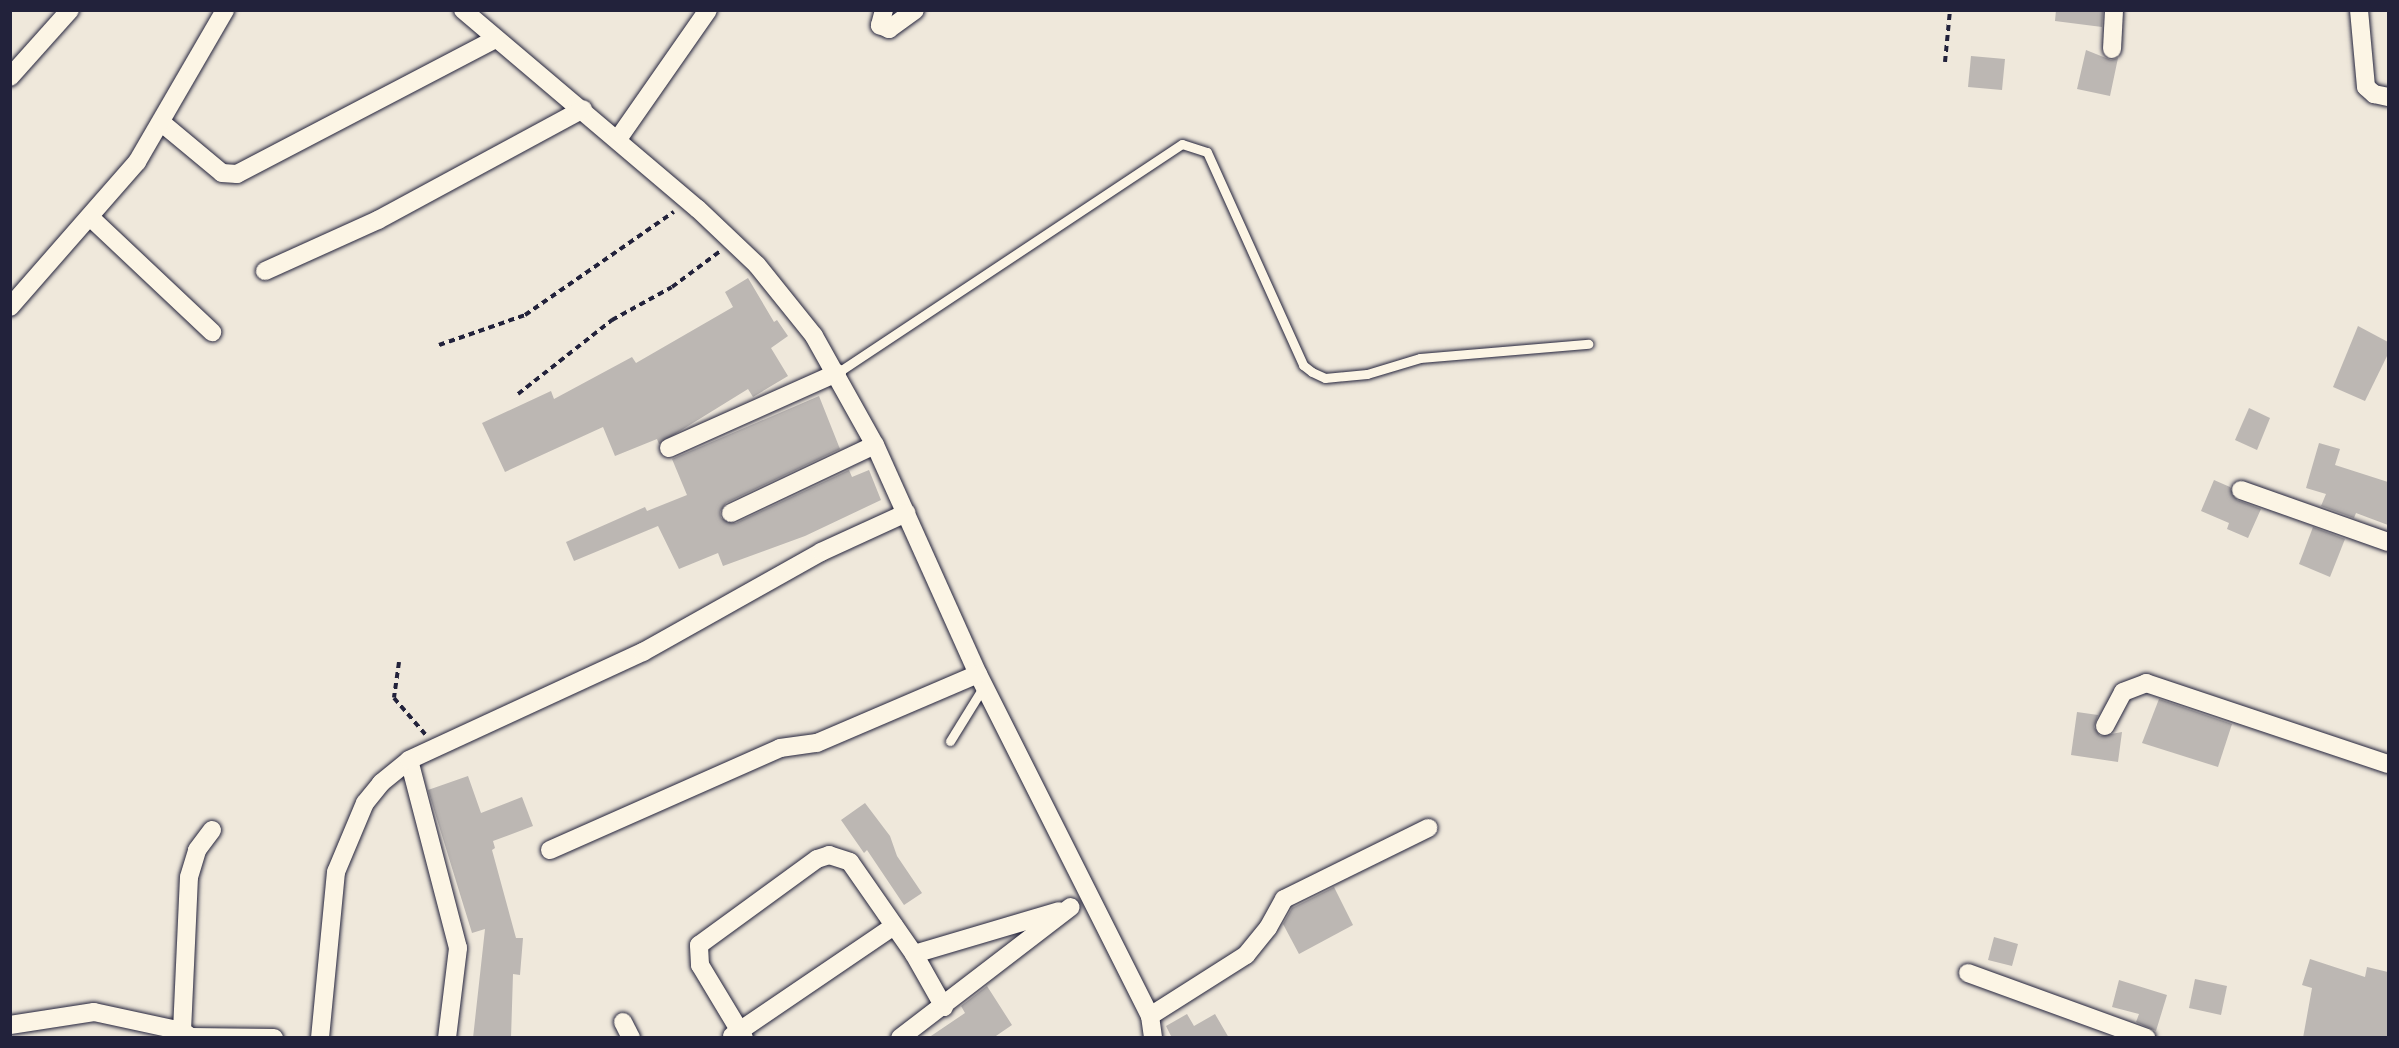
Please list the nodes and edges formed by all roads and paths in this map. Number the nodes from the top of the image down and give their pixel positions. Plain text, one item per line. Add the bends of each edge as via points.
1 (70, 10) edge
2 (225, 10) edge
3 (463, 10) edge
4 (708, 10) edge
5 (884, 10) edge
6 (915, 10) edge
7 (1950, 10) edge
8 (2114, 10) edge
9 (2359, 10) edge
10 (495, 39) junction
11 (2112, 49) dead end
12 (1945, 62) dead end
13 (10, 77) edge
14 (2388, 97) edge
15 (583, 109) junction
16 (162, 123) junction
17 (618, 138) junction
18 (690, 202) junction
19 (90, 217) junction
20 (731, 242) junction
21 (265, 271) dead end
22 (10, 307) edge
23 (212, 332) dead end
24 (1588, 344) dead end
25 (439, 345) dead end
26 (837, 373) junction
27 (518, 394) dead end
28 (875, 445) junction
29 (669, 448) dead end
30 (2241, 490) dead end
31 (731, 513) dead end
32 (906, 513) junction
33 (2388, 542) edge
34 (399, 662) dead end
35 (981, 680) junction
36 (2105, 726) dead end
37 (950, 741) dead end
38 (435, 745) junction
39 (409, 760) junction
40 (2388, 764) edge
41 (1428, 828) dead end
42 (212, 830) dead end
43 (550, 850) dead end
44 (1088, 898) junction
45 (1071, 907) junction
46 (894, 926) junction
47 (914, 954) junction
48 (1968, 973) dead end
49 (944, 1007) junction
50 (1150, 1016) junction
51 (10, 1025) edge
52 (188, 1035) edge
53 (738, 1035) edge
54 (274, 1038) edge
55 (320, 1038) edge
56 (447, 1038) edge
57 (900, 1038) edge
58 (1153, 1038) edge
59 (2147, 1038) edge

1 - 13 street
2 - 16 street
3 - 10 street
4 - 17 street
5 - 6 street via 880,25 889,29
7 - 12 path
8 - 11 street
9 - 14 street via 2367,87 2374,94
10 - 15 street
10 - 16 street via 237,174 222,173
15 - 17 street
15 - 21 street via 378,220
16 - 19 street via 137,162
17 - 18 street
18 - 20 street
18 - 25 path via 525,315
19 - 22 street
19 - 23 street
20 - 26 street via 786,298
20 - 27 path via 672,287 612,320
24 - 26 lane via 1420,358 1367,374 1325,378 1312,372 1303,365 1207,152 1182,144
26 - 28 street
26 - 29 street
28 - 31 street
28 - 32 street
30 - 33 street
32 - 35 street
32 - 38 street via 821,552 643,652
34 - 38 path via 394,698
35 - 37 lane
35 - 43 street via 817,743 780,748
35 - 44 street
36 - 40 street via 2123,692 2146,683
38 - 39 street
39 - 55 street via 381,783 365,803 336,872
39 - 56 street via 458,948
41 - 50 street via 1284,899 1264,934 1246,955
42 - 52 street via 197,849 189,877
44 - 45 street
44 - 50 street
45 - 47 street
45 - 49 street
46 - 47 street
46 - 53 street
46 - 53 street via 850,862 829,855 817,859 699,945 700,965
47 - 49 street
48 - 59 street
49 - 57 street
50 - 58 street
51 - 52 street via 94,1012
52 - 54 street

